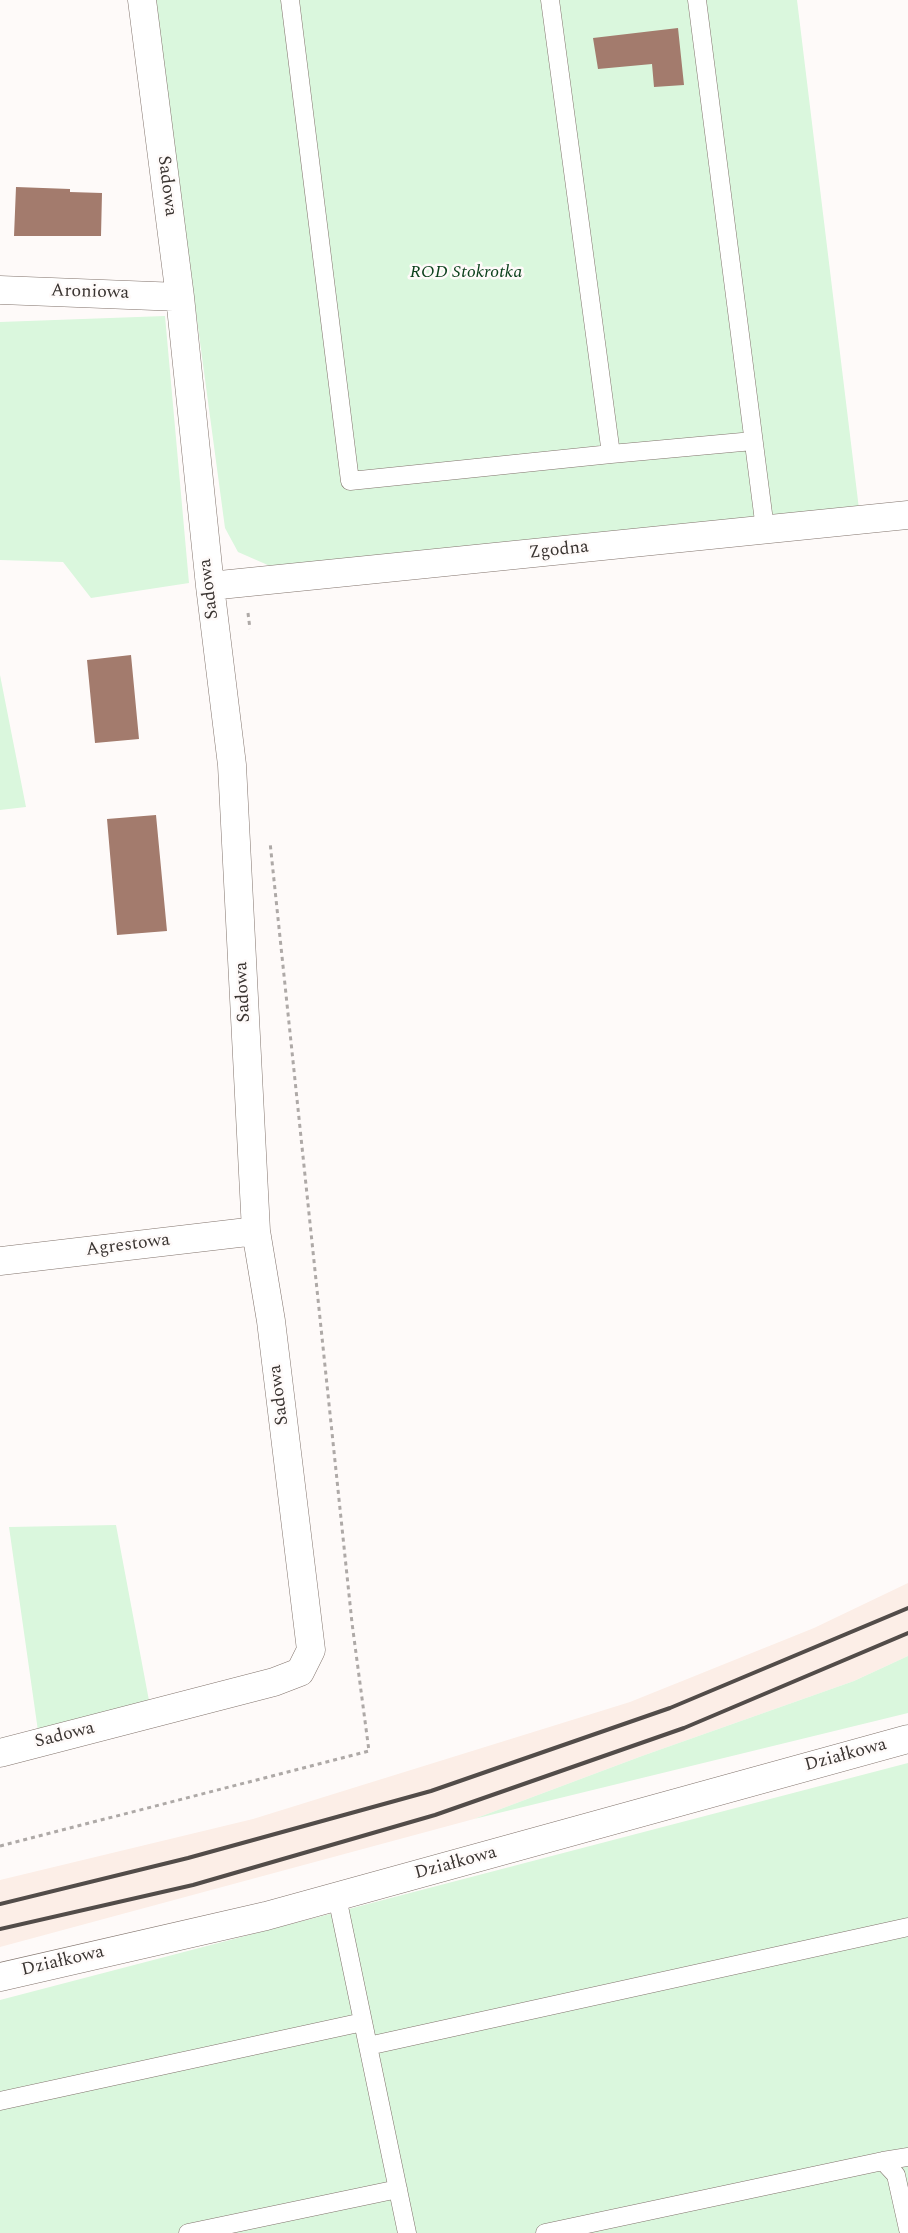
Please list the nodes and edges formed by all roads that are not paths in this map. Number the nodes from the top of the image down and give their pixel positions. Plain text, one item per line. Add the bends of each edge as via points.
1 (142, 0) edge
2 (290, 0) edge
3 (550, 0) edge
4 (697, 0) edge
5 (0, 290) edge
6 (180, 297) junction
7 (753, 441) junction
8 (611, 454) junction
9 (908, 515) edge
10 (765, 529) junction
11 (210, 586) junction
12 (256, 1231) junction
13 (0, 1261) edge
14 (908, 1739) edge
15 (0, 1753) edge
16 (337, 1897) junction
17 (908, 1927) edge
18 (0, 1977) edge
19 (363, 2022) junction
20 (368, 2046) junction
21 (0, 2101) edge
22 (908, 2156) edge
23 (883, 2162) junction
24 (398, 2189) junction
25 (908, 2229) edge
26 (188, 2233) edge
27 (407, 2233) edge
28 (545, 2233) edge

1 - 6 street, Sadowa
2 - 8 lane via 350,481
3 - 8 lane
4 - 7 lane
5 - 6 street, Aroniowa
6 - 11 street, Sadowa
7 - 8 lane
7 - 10 lane
9 - 10 street, Zgodna
10 - 11 street, Zgodna
11 - 12 street, Sadowa via 232,765
12 - 13 street, Agrestowa
12 - 15 street, Sadowa via 271,1321 311,1650 300,1672 274,1682
14 - 16 street, Działkowa
16 - 18 street, Działkowa
16 - 19 lane
17 - 20 lane
19 - 20 lane
19 - 21 lane
20 - 24 lane
22 - 23 lane
23 - 25 lane via 896,2175
23 - 28 lane
24 - 26 lane
24 - 27 lane

